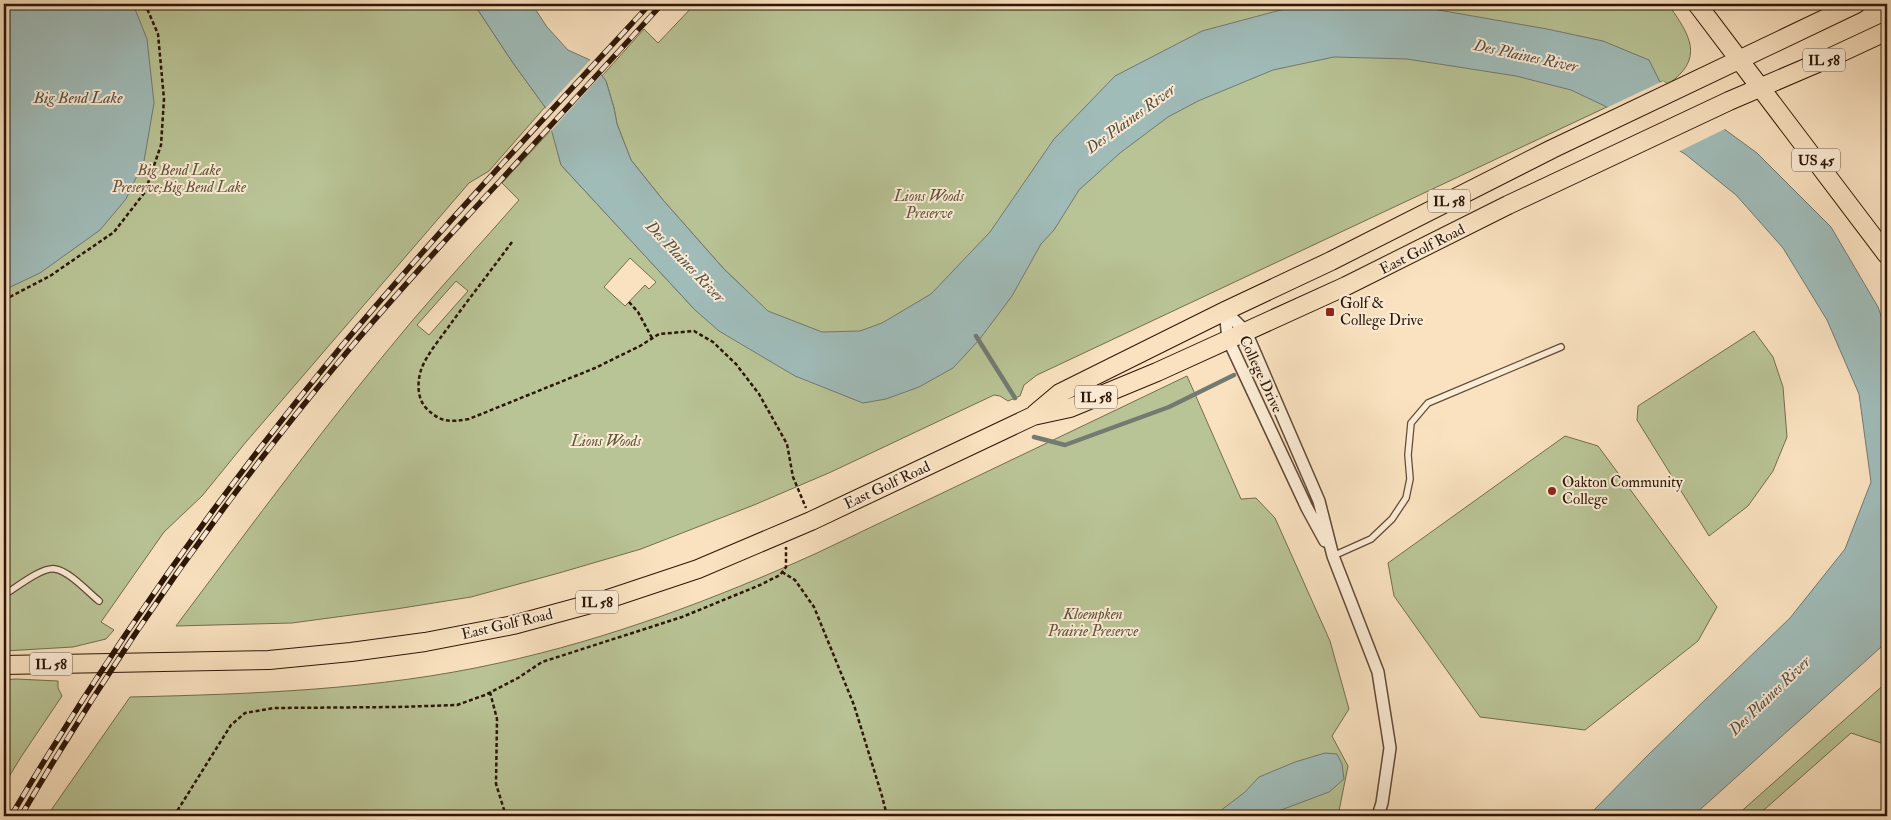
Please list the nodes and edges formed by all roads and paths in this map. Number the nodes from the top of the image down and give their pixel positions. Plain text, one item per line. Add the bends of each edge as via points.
1 (145, 4) edge
2 (1697, 4) edge
3 (1856, 4) edge
4 (1887, 31) edge
5 (1739, 59) junction
6 (1760, 86) junction
7 (512, 242) dead end
8 (1887, 255) edge
9 (4, 300) edge
10 (629, 302) dead end
11 (1224, 311) junction
12 (1246, 332) junction
13 (652, 338) junction
14 (1228, 339) junction
15 (1561, 347) dead end
16 (1033, 416) junction
17 (811, 521) junction
18 (785, 532) junction
19 (1333, 556) junction
20 (782, 572) junction
21 (4, 595) edge
22 (99, 601) dead end
23 (4, 665) edge
24 (490, 692) junction
25 (174, 816) edge
26 (506, 816) edge
27 (887, 816) edge
28 (1378, 816) edge

1 - 9 path via 158,34 164,99 161,145 145,192 114,232 50,276
2 - 5 main road, US 45
3 - 5 main road, East Golf Road / IL 58
4 - 6 main road, East Golf Road / IL 58
5 - 6 main road, US 45
5 - 11 main road, East Golf Road / IL 58 via 1552,149 1332,261
6 - 8 main road, US 45
6 - 12 main road, East Golf Road / IL 58
7 - 13 path via 441,337 422,368 419,393 424,406 436,418 452,422 469,420 596,368
10 - 13 path
11 - 12 street, College Drive
11 - 14 street, College Drive
11 - 16 main road, East Golf Road / IL 58 via 1060,393
12 - 14 main road, East Golf Road / IL 58
12 - 19 street, College Drive via 1319,502
13 - 17 path via 660,334 694,332 713,342 736,364 787,444 793,477
14 - 16 main road, East Golf Road / IL 58 via 1070,408
14 - 19 street, College Drive
15 - 19 lane via 1428,403 1411,423 1410,478 1406,498 1392,519 1371,539
16 - 17 main road, East Golf Road / IL 58
17 - 18 main road, East Golf Road / IL 58
18 - 20 path via 786,567
18 - 23 main road, East Golf Road / IL 58 via 698,569 605,600 513,625 425,642 269,660
19 - 28 street, College Drive via 1378,672 1390,748
20 - 24 path via 760,585 682,617 542,662
20 - 27 path via 795,580 814,607 854,705
21 - 22 lane via 43,571 55,569 70,576
24 - 25 path via 457,705 274,708 245,713 231,725
24 - 26 path via 497,719 496,784

